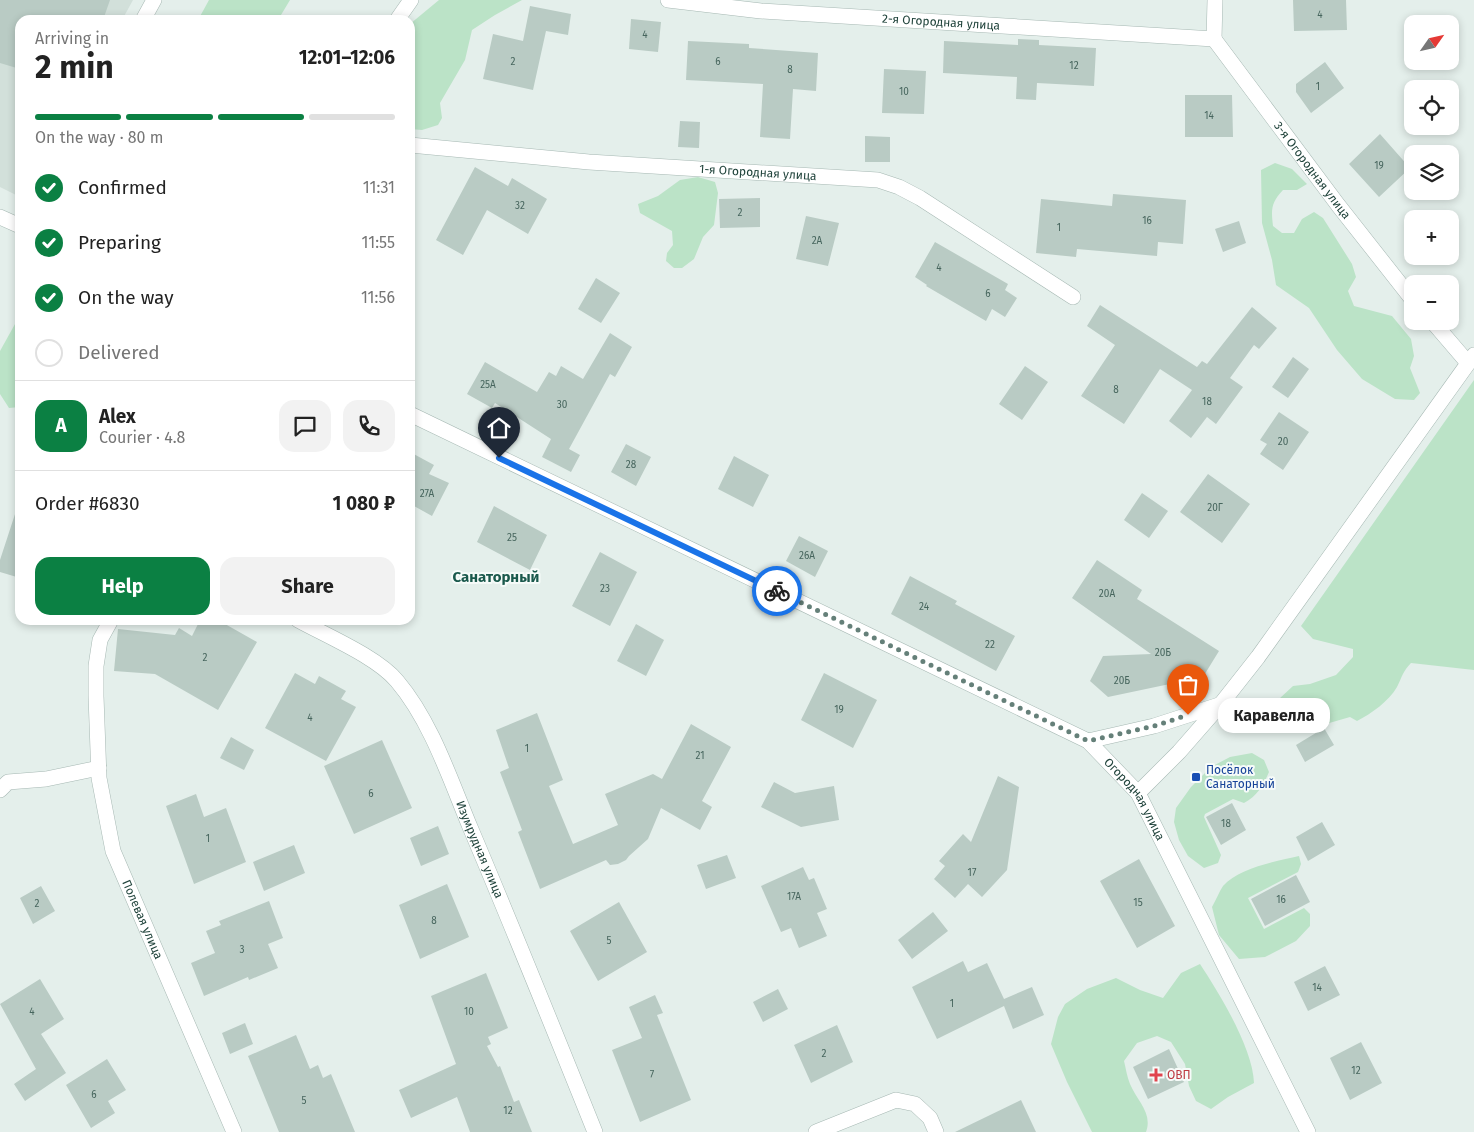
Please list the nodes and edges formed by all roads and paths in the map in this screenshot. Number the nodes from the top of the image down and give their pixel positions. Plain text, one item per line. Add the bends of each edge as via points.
1 (154, 0) edge
2 (411, 0) edge
3 (668, 0) edge
4 (1215, 0) edge
5 (146, 15) edge
6 (400, 15) edge
7 (1214, 39) junction
8 (415, 145) edge
9 (0, 217) edge
10 (15, 224) edge
11 (1404, 289) edge
12 (1073, 297) dead end
13 (1441, 330) edge
14 (1471, 359) edge
15 (415, 416) edge
16 (108, 625) edge
17 (307, 625) edge
18 (1221, 704) junction
19 (1088, 741) junction
20 (99, 768) junction
21 (0, 790) edge
22 (1138, 793) junction
23 (234, 1132) edge
24 (595, 1132) edge
25 (816, 1132) edge
26 (936, 1132) edge
27 (1308, 1132) edge

1 - 5 street
2 - 6 street
3 - 7 street, 2-я Огородная улица via 761,11
4 - 7 street
7 - 11 street, 3-я Огородная улица
8 - 12 street, 1-я Огородная улица via 589,162 878,180 920,198
9 - 10 street
13 - 14 street
14 - 18 street
15 - 19 street, Огородная улица
16 - 20 street, Полевая улица via 100,640 96,666
17 - 24 street, Изумрудная улица via 377,663 397,681 418,712 516,935
18 - 19 street via 1154,726
18 - 22 street
19 - 22 street, Огородная улица
20 - 21 street via 8,782
20 - 23 street, Полевая улица via 113,851
22 - 27 street, Огородная улица
25 - 26 street via 896,1100 914,1104 930,1118

